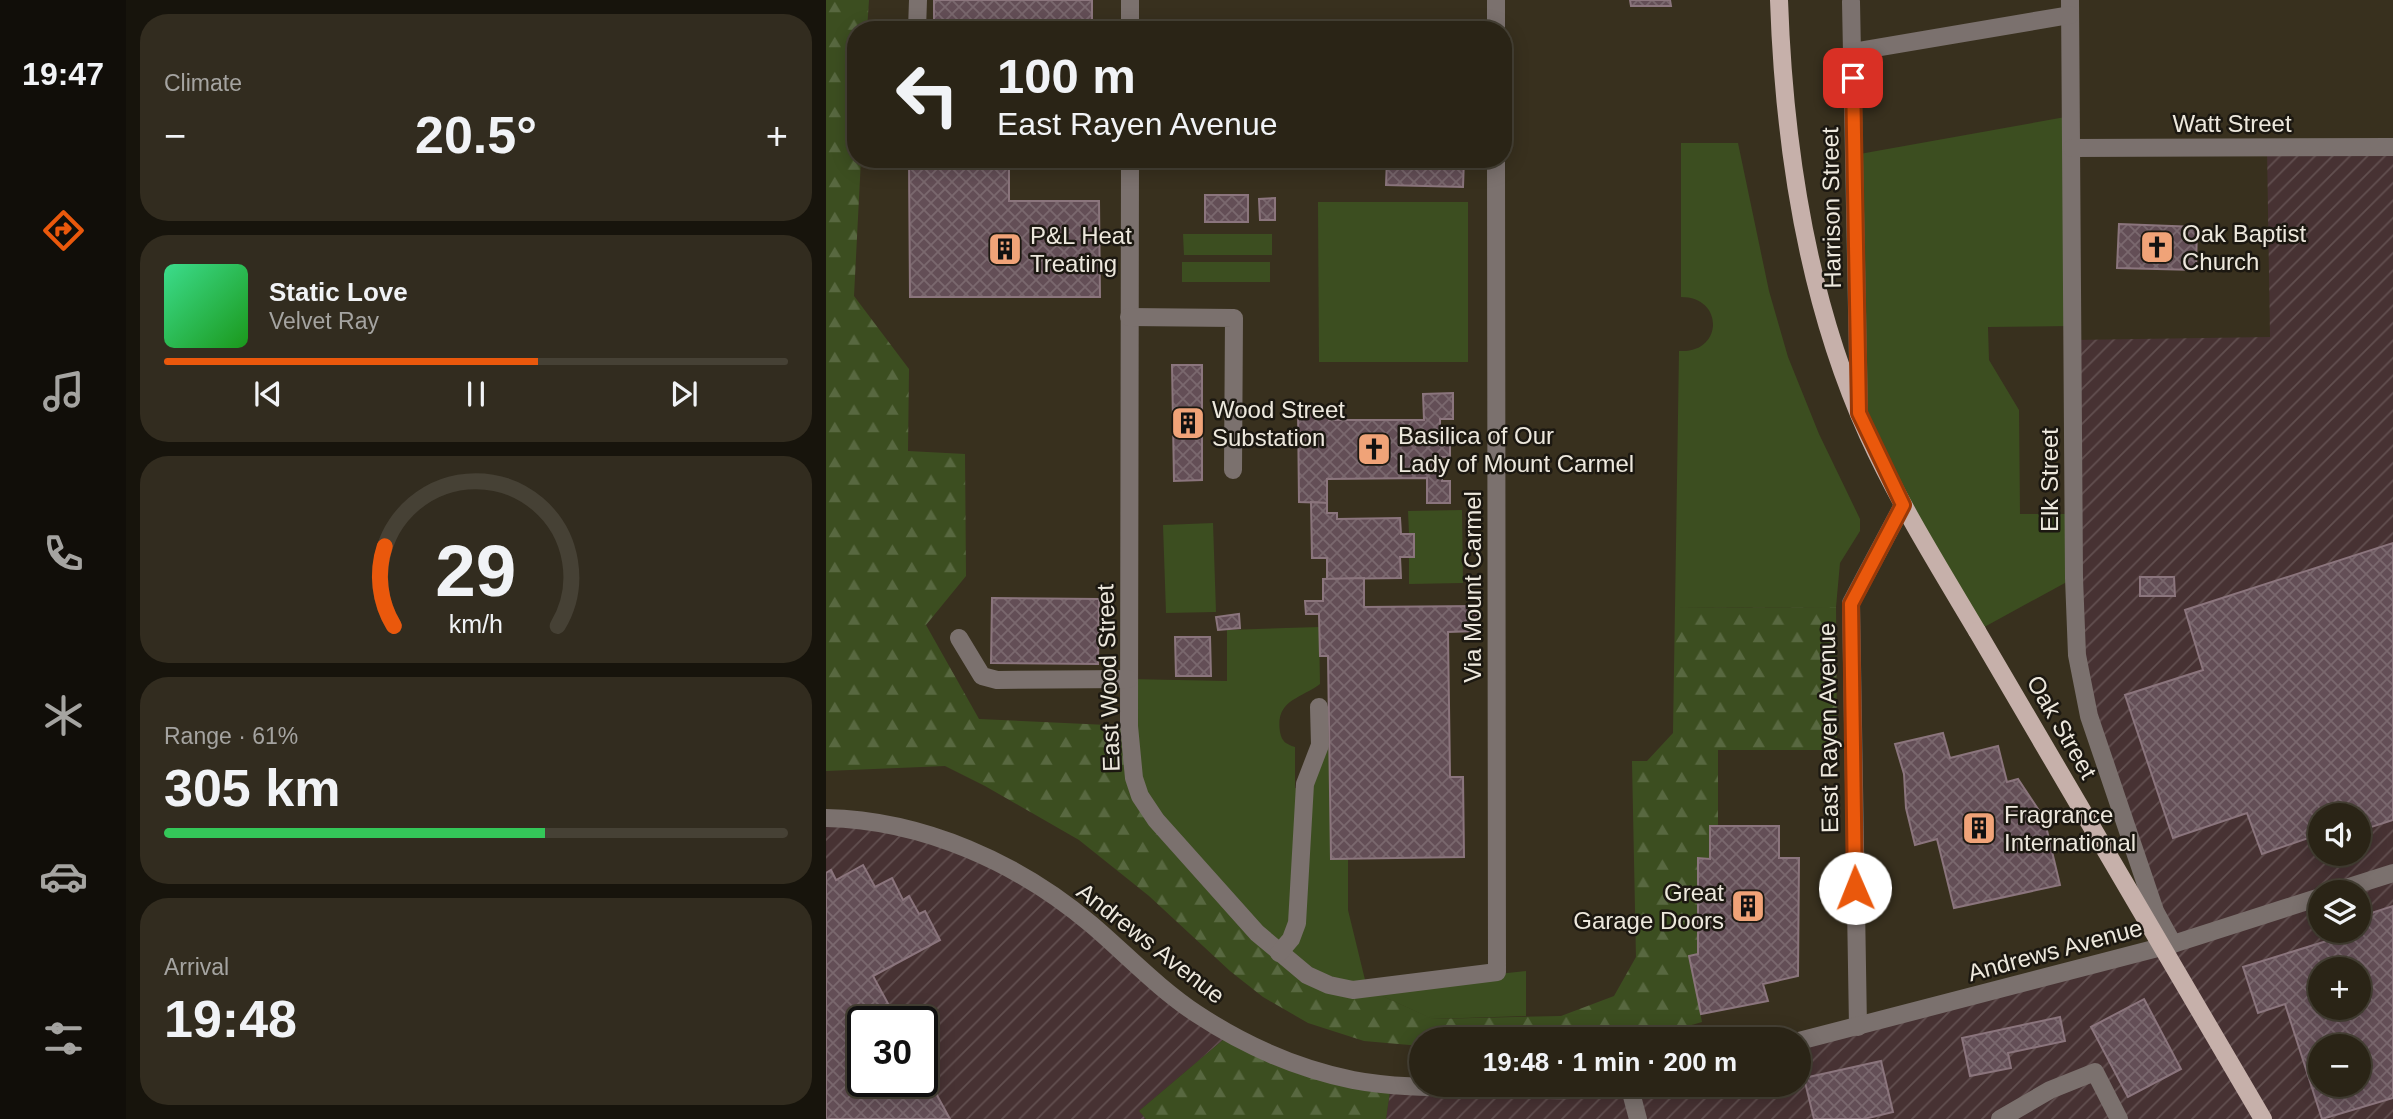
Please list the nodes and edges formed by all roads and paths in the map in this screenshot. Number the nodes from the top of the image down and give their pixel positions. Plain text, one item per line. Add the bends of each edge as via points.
1 (918, 0) edge
2 (1130, 0) edge
3 (1496, 0) edge
4 (1779, 0) edge
5 (1851, 2) edge
6 (2070, 8) edge
7 (917, 21) edge
8 (1130, 21) edge
9 (1496, 21) edge
10 (1852, 51) junction
11 (2393, 147) edge
12 (2072, 148) junction
13 (1130, 168) edge
14 (1496, 168) edge
15 (1129, 317) junction
16 (1859, 413) junction
17 (1233, 470) dead end
18 (1903, 505) junction
19 (959, 638) dead end
20 (1129, 679) junction
21 (1320, 707) dead end
22 (826, 818) edge
23 (2393, 873) edge
24 (2371, 880) edge
25 (2308, 901) edge
26 (2173, 944) junction
27 (1279, 953) junction
28 (1497, 972) joint
29 (1858, 1027) junction
30 (1811, 1038) edge
31 (1409, 1085) edge
32 (1632, 1097) edge
33 (1638, 1119) edge
34 (2000, 1119) edge
35 (2119, 1119) edge
36 (2263, 1119) edge

1 - 7 street
2 - 8 street
3 - 9 street
4 - 16 main road via 1790,150 1807,242 1833,346
5 - 10 street, Harrison Street
6 - 10 street
6 - 12 street, Elk Street
10 - 16 street, Harrison Street
11 - 12 street, Watt Street
12 - 26 street, Elk Street via 2077,655 2089,716 2155,911
13 - 15 street, East Wood Street
14 - 28 street, Via Mount Carmel
15 - 17 street via 1234,318
15 - 20 street, East Wood Street
16 - 18 main road
18 - 29 street, East Rayen Avenue via 1851,604
18 - 36 main road, Oak Street, bridge
19 - 20 street via 982,676 997,680
20 - 27 street, East Wood Street via 1129,726 1139,796
21 - 27 street via 1320,745 1305,784 1297,922
22 - 31 street, Andrews Avenue via 915,831 1004,867 1090,924 1197,1014 1268,1053 1354,1080
23 - 24 street
25 - 26 street, Andrews Avenue
26 - 29 street, Andrews Avenue
27 - 28 street, East Wood Street via 1307,975 1353,990
29 - 30 street, Andrews Avenue
32 - 33 street
34 - 35 street via 2050,1090 2095,1072

